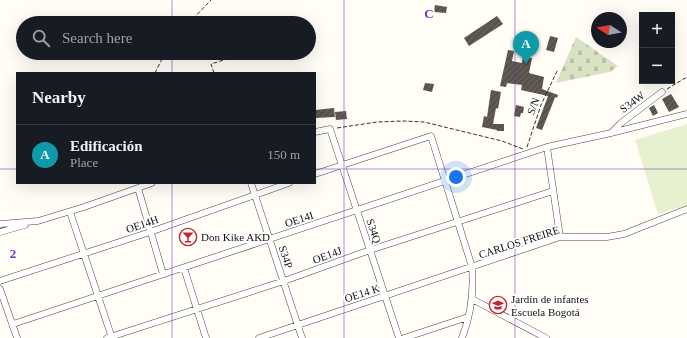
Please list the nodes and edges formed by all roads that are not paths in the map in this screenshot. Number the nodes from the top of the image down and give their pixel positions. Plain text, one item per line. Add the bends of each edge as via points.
1 (662, 92) road end
2 (687, 114) edge
3 (316, 132) edge
4 (611, 133) junction
5 (547, 147) junction
6 (342, 165) junction
7 (316, 174) edge
8 (445, 181) junction
9 (149, 184) edge
10 (252, 184) edge
11 (286, 184) edge
12 (138, 188) junction
13 (553, 191) junction
14 (255, 194) junction
15 (687, 209) edge
16 (357, 210) junction
17 (70, 212) junction
18 (38, 221) junction
19 (458, 222) junction
20 (0, 224) edge
21 (0, 232) edge
22 (150, 232) junction
23 (560, 237) junction
24 (269, 239) junction
25 (370, 250) junction
26 (85, 254) junction
27 (472, 267) junction
28 (184, 268) junction
29 (164, 274) junction
30 (0, 281) edge
31 (284, 281) junction
32 (0, 289) edge
33 (98, 296) junction
34 (385, 296) junction
35 (472, 299) junction
36 (197, 309) junction
37 (468, 317) junction
38 (13, 324) junction
39 (298, 325) junction
40 (110, 337) edge
41 (17, 338) edge
42 (206, 338) edge
43 (259, 338) edge
44 (302, 338) edge
45 (399, 338) edge
46 (404, 338) edge
47 (462, 338) edge
48 (546, 338) edge

1 - 4 street, S34W via 621,122
2 - 4 street, OE14I
3 - 6 street, S34Q via 330,129
4 - 5 street, OE14I
5 - 8 street, OE14I
5 - 13 street
6 - 7 street
6 - 8 street via 431,136
6 - 16 street, S34Q
8 - 16 street, OE14I
8 - 19 street
9 - 12 street
10 - 14 street, S34P
11 - 14 street, OE14H
12 - 17 street
12 - 22 street
13 - 19 street, OE14J
13 - 23 street
14 - 22 street, OE14H
14 - 24 street, S34P
15 - 23 street, CARLOS FREIRE via 624,234 607,237
16 - 24 street, OE14I
16 - 25 street, S34Q
17 - 18 street
17 - 26 street
18 - 20 street
18 - 21 street
19 - 25 street, OE14J
19 - 27 street
22 - 26 street, OE14H
22 - 29 street
23 - 27 street, CARLOS FREIRE
24 - 28 street, OE14I
24 - 31 street, S34P
25 - 31 street, OE14J
25 - 34 street, S34Q
26 - 30 street, OE14H
26 - 33 street
27 - 34 street, OE14 K
27 - 35 street
28 - 29 street, OE14I
28 - 36 street
29 - 33 street, OE14I
31 - 36 street, OE14J
31 - 39 street, S34P
32 - 38 street
33 - 38 street, OE14I
33 - 40 street
34 - 39 street, OE14 K
34 - 45 street, S34Q
35 - 37 street
35 - 48 street
36 - 40 street, OE14J
36 - 42 street
37 - 46 street
37 - 47 street
38 - 41 street
39 - 43 street, OE14 K
39 - 44 street, S34P

